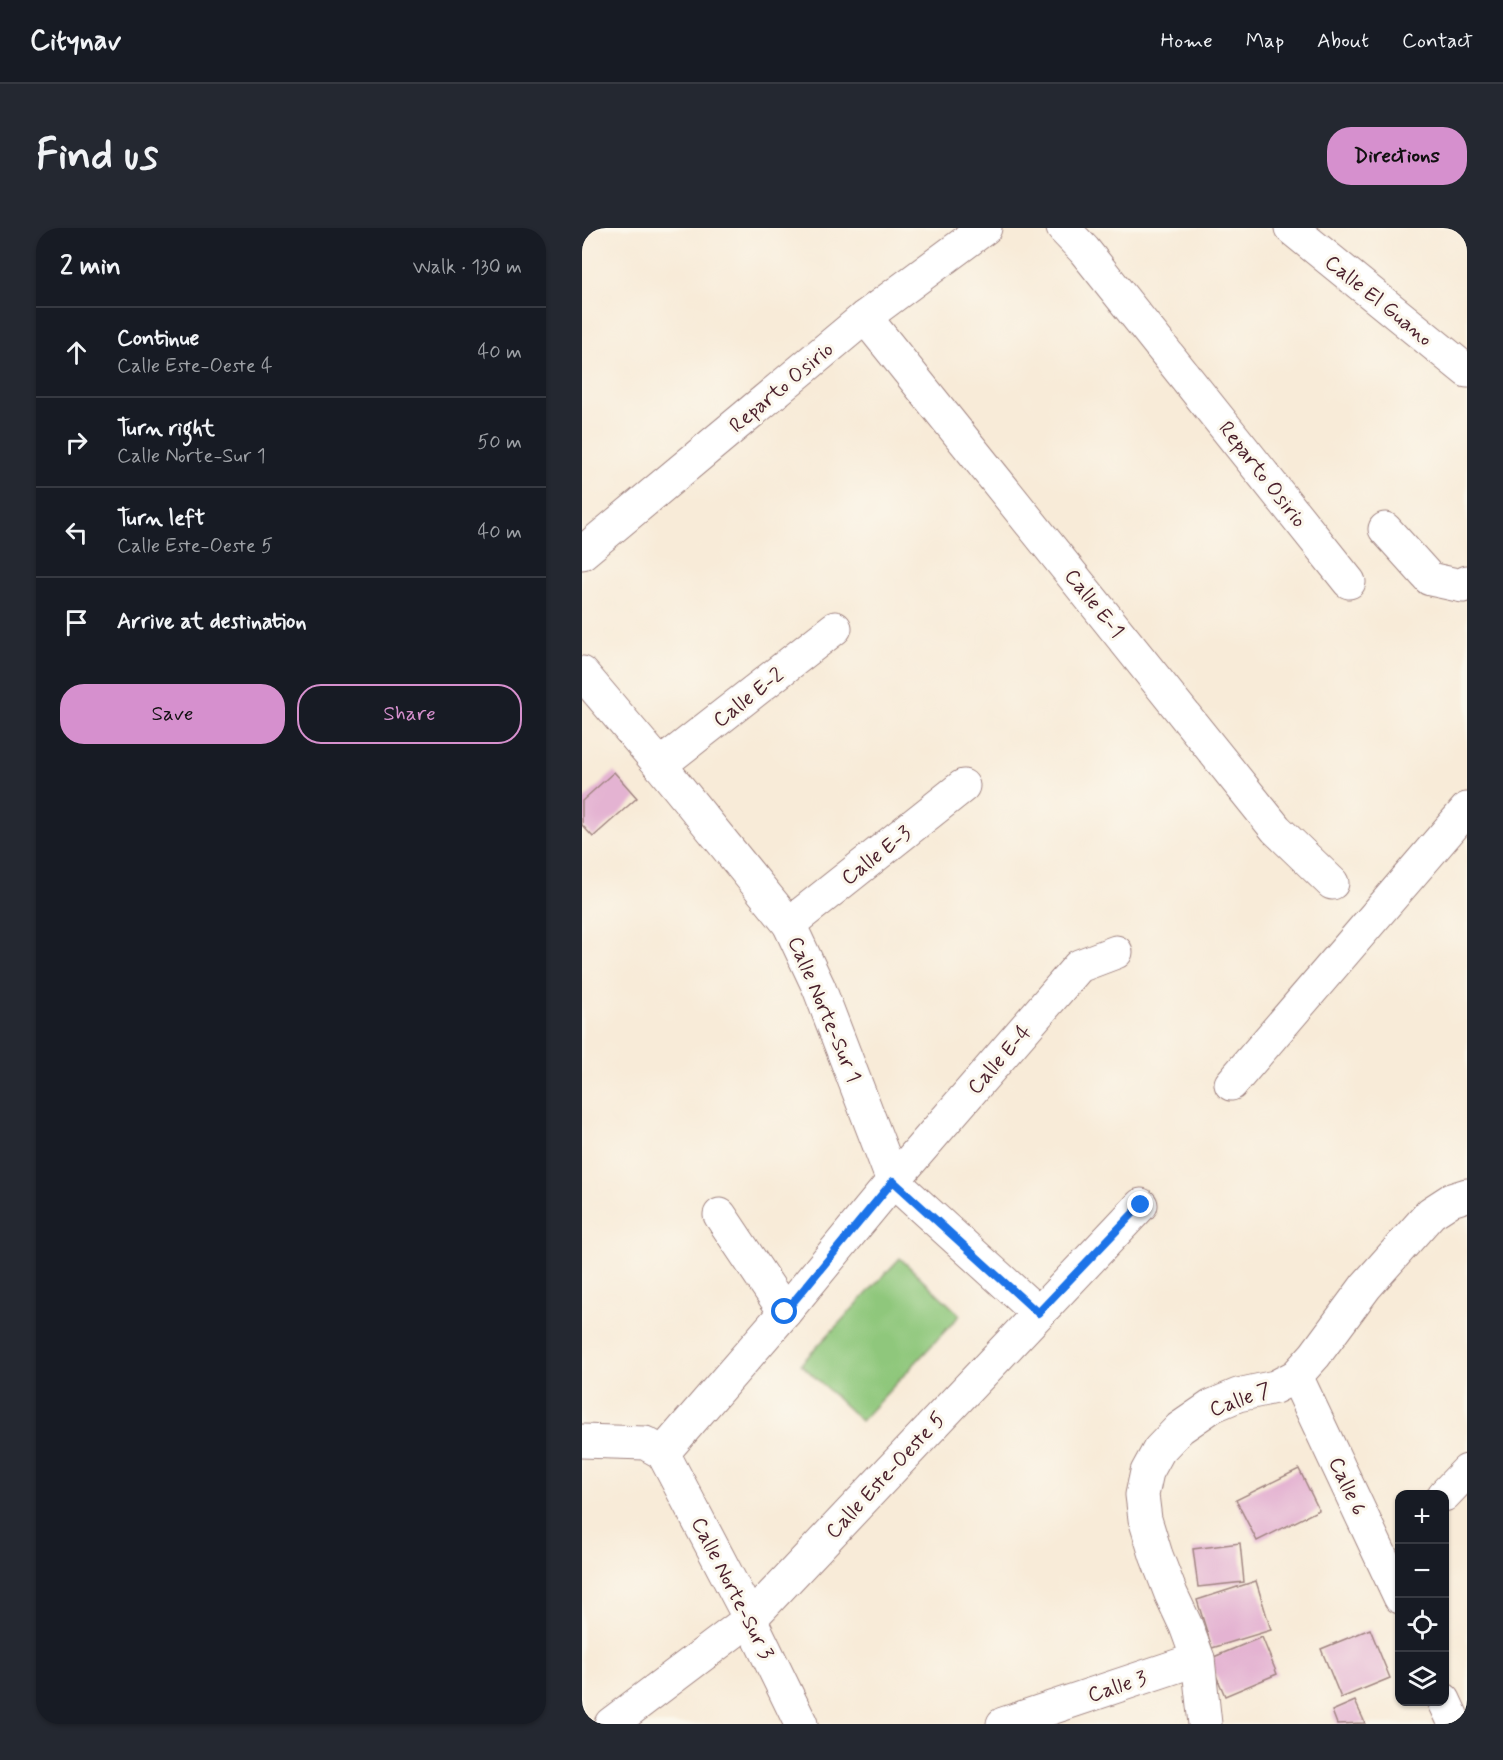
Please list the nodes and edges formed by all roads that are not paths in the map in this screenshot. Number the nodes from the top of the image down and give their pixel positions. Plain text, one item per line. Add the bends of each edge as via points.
1 (985, 228) edge
2 (1063, 228) edge
3 (1291, 228) edge
4 (865, 317) junction
5 (1467, 371) edge
6 (1386, 528) dead end
7 (582, 553) edge
8 (1349, 582) dead end
9 (1467, 582) edge
10 (835, 628) dead end
11 (582, 673) edge
12 (660, 765) junction
13 (963, 786) dead end
14 (1467, 809) edge
15 (1332, 883) dead end
16 (789, 924) junction
17 (1116, 952) dead end
18 (1231, 1084) dead end
19 (893, 1181) junction
20 (1467, 1195) edge
21 (1141, 1205) dead end
22 (720, 1215) dead end
23 (785, 1312) junction
24 (1038, 1313) junction
25 (1296, 1376) junction
26 (582, 1441) edge
27 (663, 1453) junction
28 (1467, 1471) edge
29 (1449, 1490) edge
30 (1391, 1552) edge
31 (1395, 1572) edge
32 (750, 1619) junction
33 (1198, 1659) junction
34 (1447, 1706) edge
35 (610, 1724) edge
36 (801, 1724) edge
37 (1003, 1724) edge
38 (1205, 1724) edge
39 (1455, 1724) edge

1 - 4 street, Reparto Osirio
2 - 8 street, Reparto Osirio
3 - 5 street, Calle El Guano
4 - 7 street, Reparto Osirio
4 - 15 street, Calle E-1 via 1276,829
6 - 9 street via 1430,579 1462,586
10 - 12 street, Calle E-2
11 - 12 street, Calle Norte-Sur 1
12 - 16 street, Calle Norte-Sur 1
13 - 16 street, Calle E-3
14 - 18 street
16 - 19 street, Calle Norte-Sur 1 via 819,988
17 - 19 street, Calle E-4 via 1079,966
19 - 23 street, Calle E-4
19 - 24 street, Calle Norte-Sur 1
20 - 25 street, Calle 7 via 1450,1200 1431,1214 1366,1286
21 - 24 street, Calle Este-Oeste 5
22 - 23 street
23 - 27 street, Calle E-4
24 - 32 street, Calle Este-Oeste 5
25 - 30 street, Calle 6
25 - 33 street, Calle 7 via 1275,1387 1238,1395 1212,1406 1180,1428 1159,1450 1148,1472 1142,1495 1145,1519
26 - 27 street via 645,1443
27 - 32 street, Calle Norte-Sur 3
28 - 29 street
30 - 31 street, Calle 6
32 - 35 street, Calle Este-Oeste 5
32 - 36 street, Calle Norte-Sur 3
33 - 37 street, Calle 3
33 - 38 street, Calle 7
34 - 39 street

